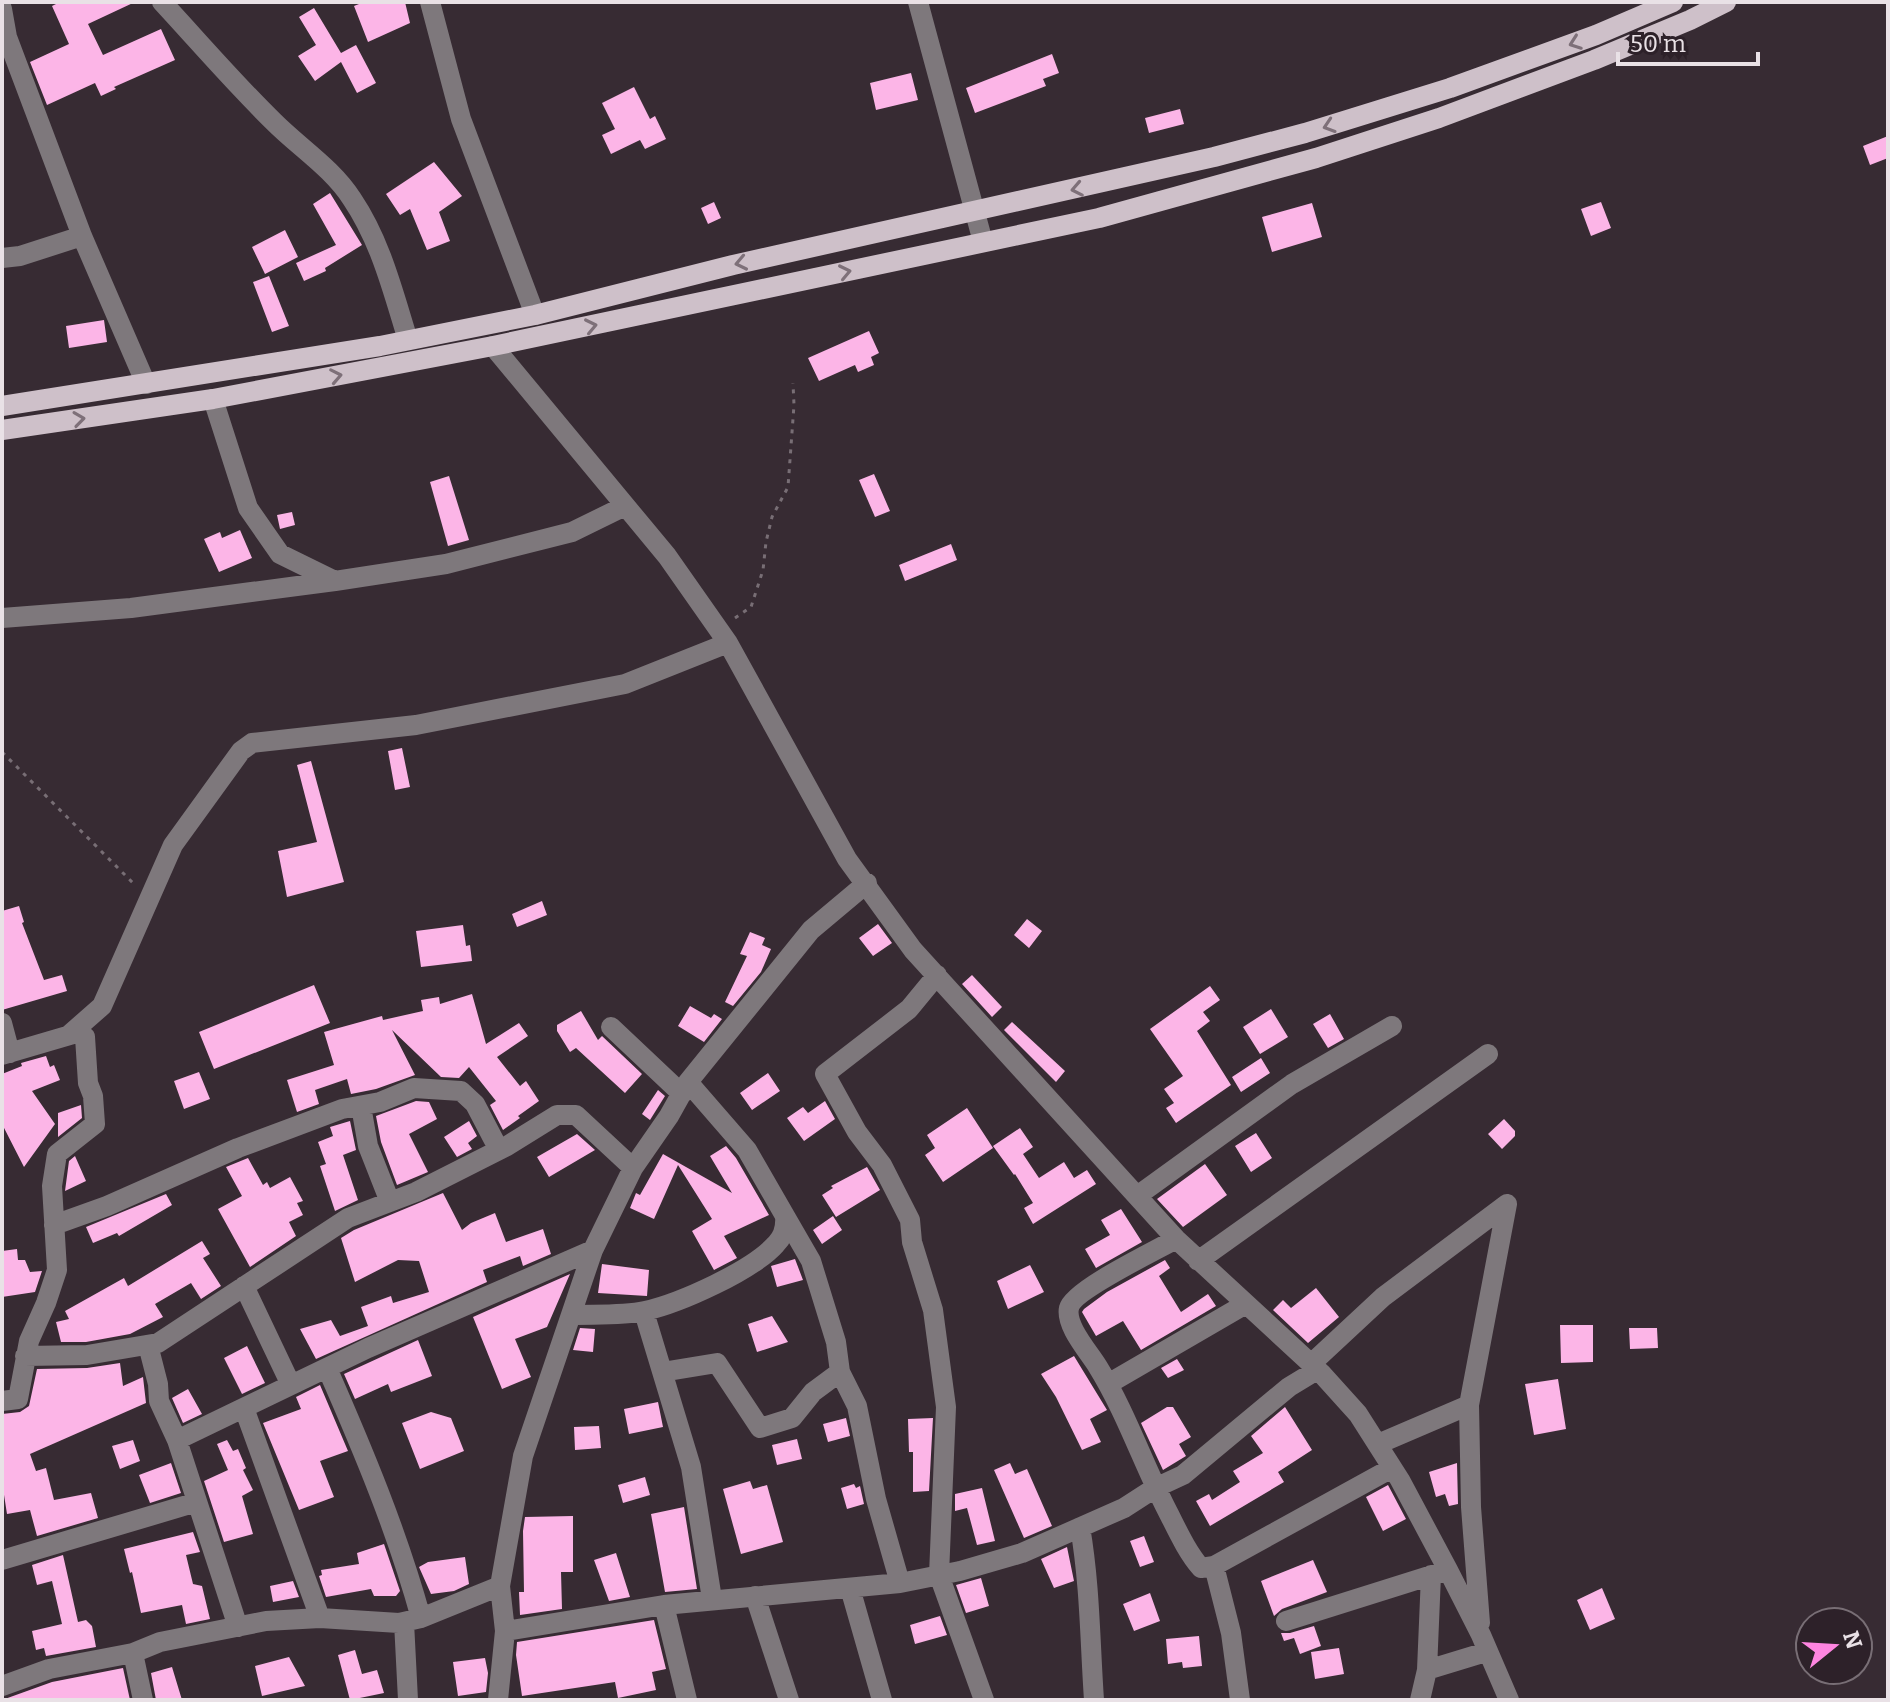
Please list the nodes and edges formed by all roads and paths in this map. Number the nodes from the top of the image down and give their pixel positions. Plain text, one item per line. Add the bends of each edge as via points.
1 (162, 2) edge
2 (430, 2) edge
3 (918, 2) edge
4 (1673, 2) edge
5 (1726, 2) edge
6 (2, 9) edge
7 (5, 37) edge
8 (974, 210) junction
9 (82, 236) junction
10 (983, 242) junction
11 (2, 258) edge
12 (535, 315) junction
13 (408, 340) junction
14 (493, 346) junction
15 (793, 383) dead end
16 (146, 384) junction
17 (213, 399) junction
18 (2, 406) edge
19 (2, 430) edge
20 (625, 506) junction
21 (335, 581) junction
22 (751, 607) dead end
23 (2, 618) edge
24 (728, 643) junction
25 (2, 752) edge
26 (867, 883) junction
27 (149, 899) junction
28 (937, 975) junction
29 (2, 1023) edge
30 (1392, 1026) dead end
31 (611, 1027) dead end
32 (69, 1035) junction
33 (6, 1054) edge
34 (1488, 1054) dead end
35 (685, 1088) junction
36 (361, 1106) junction
37 (499, 1150) junction
38 (633, 1168) junction
39 (1137, 1196) junction
40 (390, 1202) junction
41 (785, 1216) junction
42 (54, 1225) junction
43 (1176, 1239) junction
44 (593, 1250) junction
45 (1198, 1261) junction
46 (244, 1286) junction
47 (1244, 1305) junction
48 (644, 1312) junction
49 (571, 1315) junction
50 (148, 1345) junction
51 (25, 1356) junction
52 (1314, 1367) junction
53 (327, 1368) junction
54 (662, 1372) junction
55 (840, 1372) junction
56 (1108, 1384) junction
57 (291, 1385) junction
58 (2, 1401) edge
59 (1469, 1405) junction
60 (244, 1408) junction
61 (177, 1440) junction
62 (1378, 1444) junction
63 (1392, 1468) junction
64 (1155, 1488) junction
65 (197, 1502) junction
66 (1080, 1527) junction
67 (2, 1560) edge
68 (1214, 1566) junction
69 (1439, 1572) junction
70 (939, 1575) junction
71 (900, 1583) junction
72 (500, 1586) junction
73 (850, 1588) junction
74 (755, 1596) junction
75 (712, 1599) junction
76 (664, 1605) junction
77 (320, 1618) junction
78 (413, 1620) junction
79 (1286, 1621) dead end
80 (238, 1627) junction
81 (505, 1631) junction
82 (1484, 1644) junction
83 (133, 1653) junction
84 (1427, 1670) junction
85 (2, 1686) edge
86 (143, 1700) edge
87 (408, 1700) edge
88 (498, 1700) edge
89 (687, 1700) edge
90 (789, 1700) edge
91 (882, 1700) edge
92 (984, 1700) edge
93 (1094, 1700) edge
94 (1240, 1700) edge
95 (1420, 1700) edge
96 (1509, 1700) edge

1 - 13 street via 351,197 383,259
2 - 12 street via 461,119
3 - 8 street
4 -> 8 main road via 1450,88 1305,133
5 - 10 main road via 1594,60 1316,158 1114,214
6 - 7 street
7 - 9 street
8 - 10 street
8 -> 12 main road
9 - 11 street
9 - 16 street
14 -> 10 main road
12 - 13 main road
13 - 16 main road
17 -> 14 main road
14 - 20 street
15 - 22 path via 788,487 772,517
16 - 18 main road
19 -> 17 main road
17 - 21 street via 248,508 280,554
20 - 21 street via 572,532 446,564
20 - 24 street
21 - 23 street via 131,608
24 - 26 street via 847,859
24 - 27 street via 625,684 416,725 252,743 173,845
25 - 27 path
26 - 28 street
26 - 35 street via 811,930
27 - 32 street via 102,1006
28 - 39 street
28 - 70 street via 909,1009 825,1074 910,1220 933,1310 946,1407
29 - 33 street
30 - 39 street via 1292,1084
31 - 35 street
32 - 33 street
32 - 42 street via 85,1037 95,1124 57,1154
34 - 45 street
35 - 38 street
35 - 41 street via 747,1150
36 - 37 street via 414,1088 461,1091 475,1104
36 - 40 street via 368,1146
36 - 42 street via 238,1148
37 - 38 street via 557,1115 576,1115
37 - 40 street
38 - 44 street
39 - 43 street
40 - 46 street via 348,1218
41 - 48 street via 786,1228 777,1244 739,1273
41 - 55 street via 811,1261
42 - 51 street via 57,1270
43 - 45 street
43 - 56 street via 1093,1284 1069,1307 1074,1327
44 - 49 street
44 - 53 street
45 - 47 street
46 - 50 street
46 - 57 street
47 - 52 street
47 - 56 street
48 - 49 street
48 - 54 street
49 - 72 street via 523,1456
50 - 51 street via 87,1355
50 - 61 street via 159,1401
51 - 58 street via 18,1399
52 - 59 street via 1383,1297 1507,1204
52 - 62 street
52 - 64 street via 1183,1475
53 - 57 street
53 - 78 street via 398,1540
54 - 55 street via 717,1363 760,1428 792,1418 813,1392
54 - 75 street via 691,1467
55 - 71 street via 857,1406
56 - 64 street
57 - 60 street
59 - 62 street
59 - 82 street via 1471,1507
60 - 61 street
60 - 77 street
61 - 65 street
62 - 63 street
63 - 68 street
63 - 69 street
64 - 66 street
64 - 68 street via 1194,1560 1201,1568
65 - 67 street
65 - 80 street
66 - 70 street via 1022,1553
66 - 93 street
68 - 94 street
69 - 79 street
69 - 82 street
69 - 84 street
70 - 71 street
70 - 92 street
71 - 73 street
72 - 78 street
72 - 81 street
73 - 74 street
73 - 91 street
74 - 75 street
74 - 90 street
75 - 76 street
76 - 81 street
76 - 89 street
77 - 78 street
77 - 80 street
78 - 87 street
80 - 83 street via 160,1642
81 - 88 street
82 - 84 street
82 - 96 street
83 - 85 street via 49,1669
83 - 86 street
84 - 95 street

